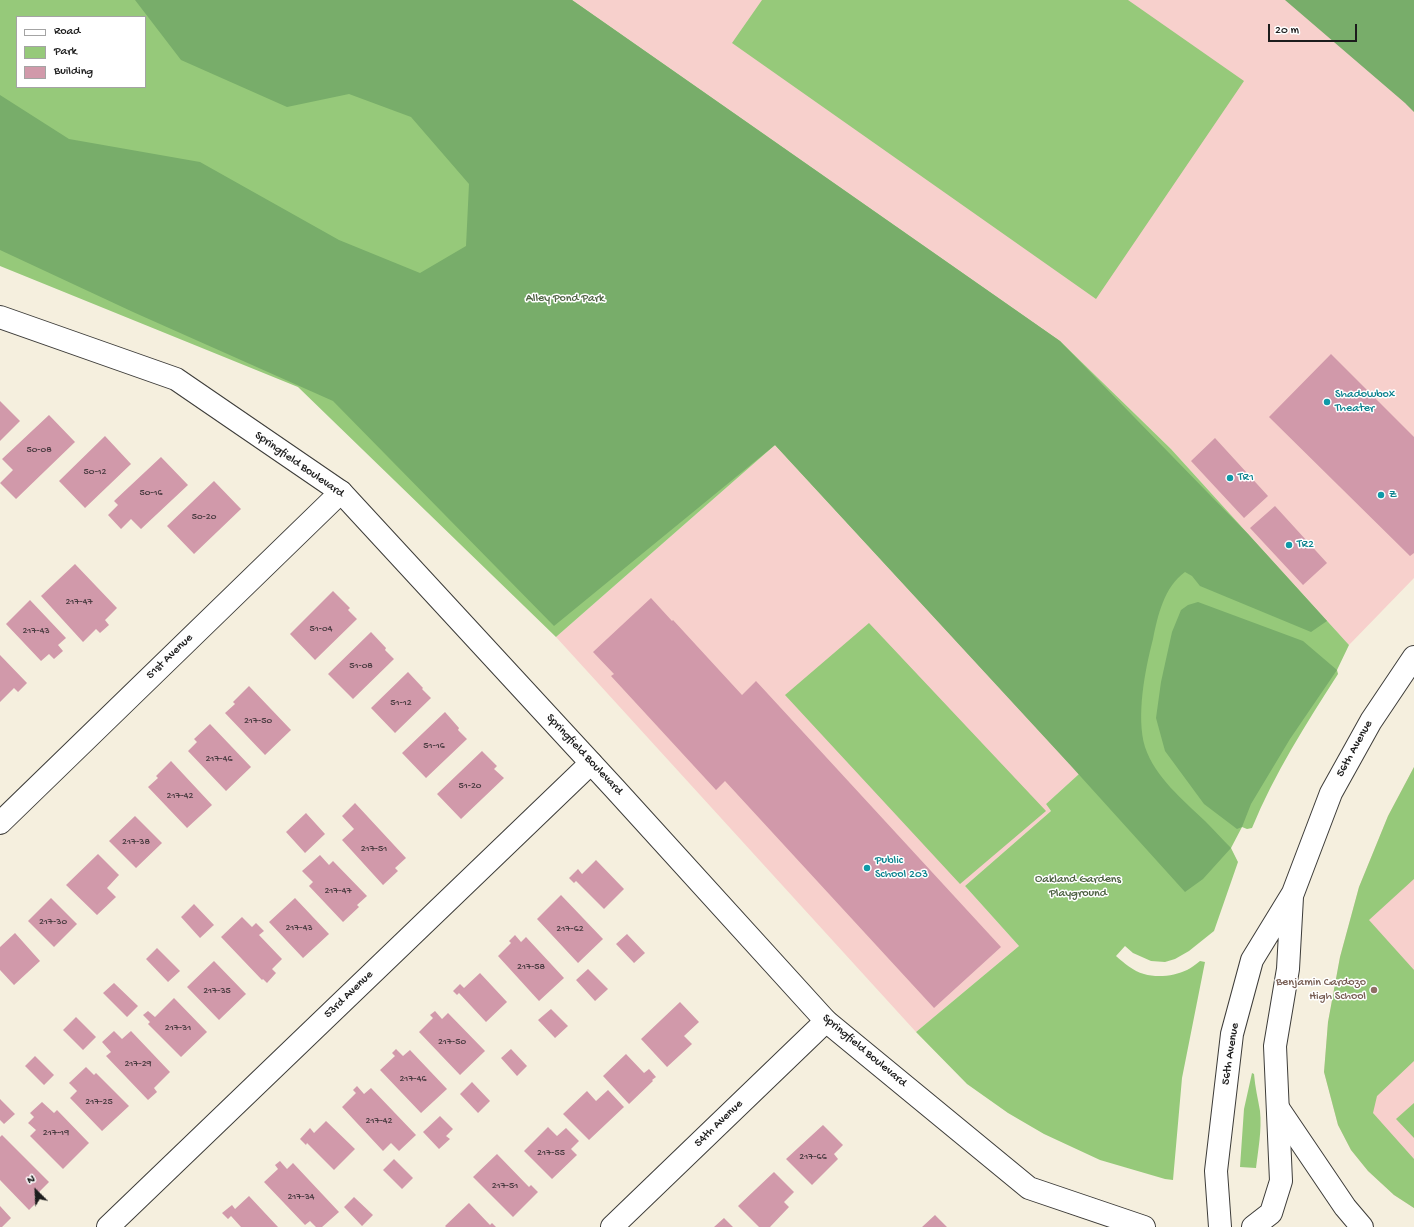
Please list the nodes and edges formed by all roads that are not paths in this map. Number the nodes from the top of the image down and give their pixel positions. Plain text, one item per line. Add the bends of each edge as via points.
1 (0, 318) edge
2 (341, 492) junction
3 (1414, 657) edge
4 (591, 763) junction
5 (0, 823) edge
6 (1293, 894) junction
7 (826, 1021) junction
8 (1278, 1108) junction
9 (108, 1227) edge
10 (612, 1227) edge
11 (1144, 1227) edge
12 (1220, 1227) edge
13 (1253, 1227) edge
14 (1362, 1227) edge

1 - 2 street, Springfield Boulevard via 176,379
2 - 4 street, Springfield Boulevard
2 - 5 street, 51st Avenue
3 - 6 street, 56th Avenue via 1371,721 1331,793
4 - 7 street, Springfield Boulevard
4 - 9 street, 53rd Avenue
6 - 8 street, 56th Avenue via 1288,968 1275,1046
6 - 12 street, 56th Avenue via 1252,960 1232,1034 1216,1172
7 - 10 street, 54th Avenue
7 - 11 street, Springfield Boulevard via 1029,1188
8 - 13 street, 56th Avenue via 1281,1181 1271,1213
8 - 14 street via 1345,1207

